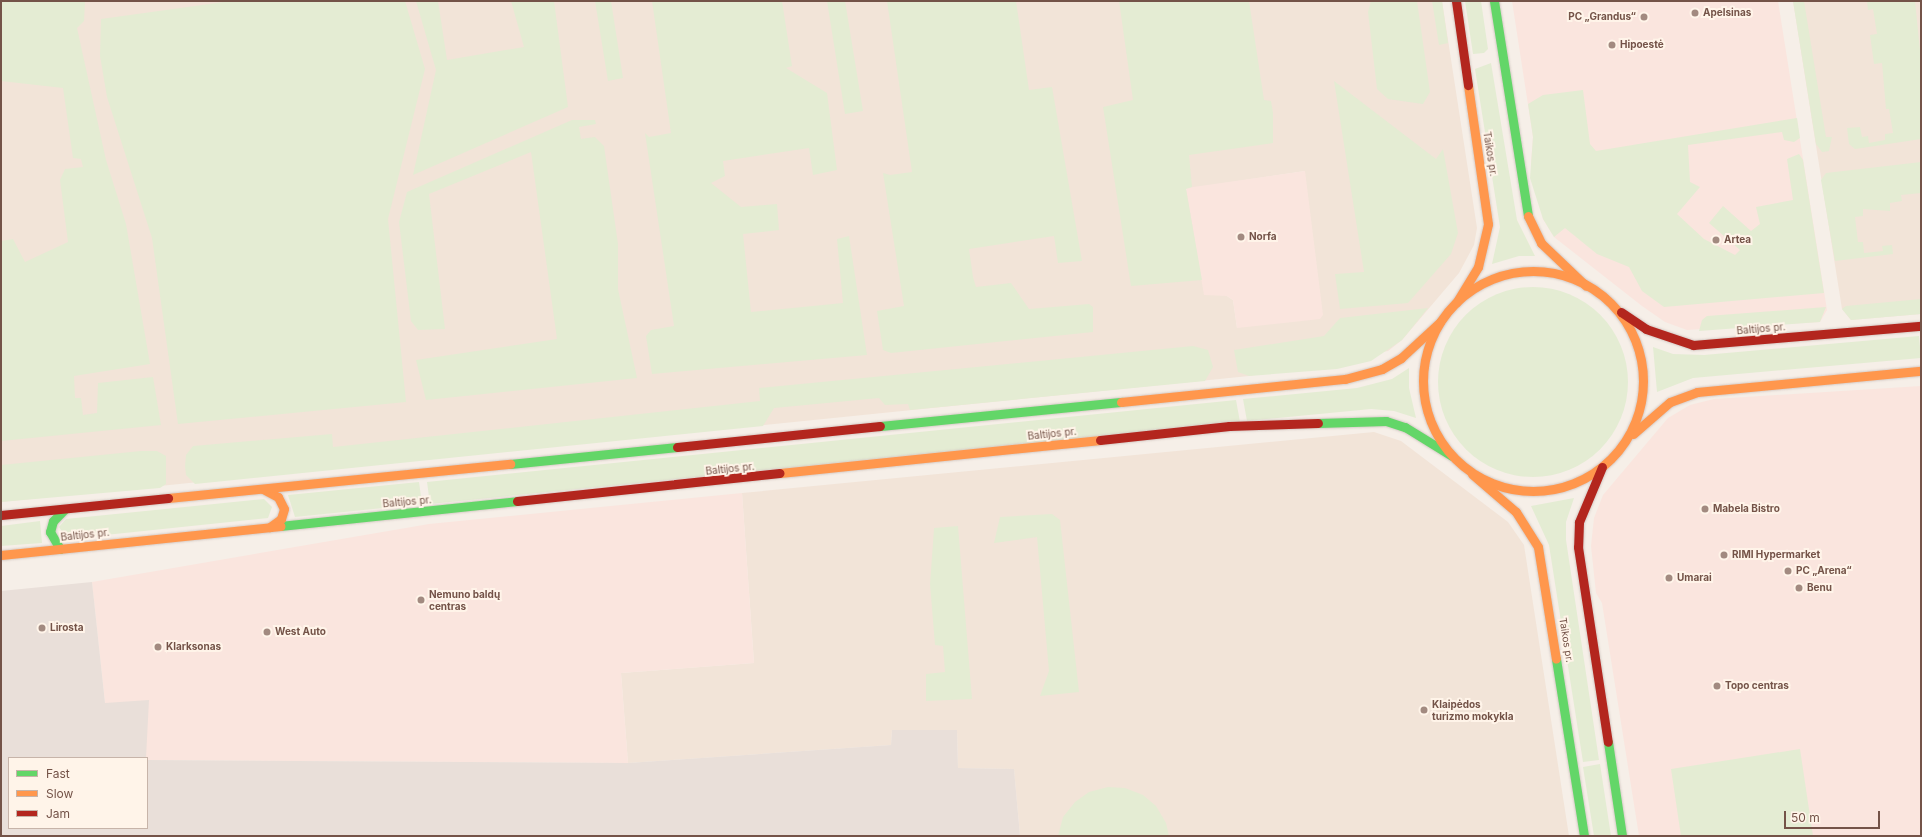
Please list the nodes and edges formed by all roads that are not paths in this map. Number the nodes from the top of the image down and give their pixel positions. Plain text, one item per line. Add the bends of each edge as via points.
1 (1456, 1) edge
2 (1494, 1) edge
3 (1586, 286) junction
4 (1456, 303) junction
5 (1613, 306) junction
6 (1440, 322) junction
7 (1921, 326) edge
8 (1921, 371) edge
9 (1624, 444) junction
10 (1452, 456) junction
11 (1602, 467) junction
12 (1472, 474) junction
13 (263, 490) junction
14 (64, 510) junction
15 (1, 515) edge
16 (270, 527) junction
17 (60, 549) junction
18 (1, 555) edge
19 (1584, 836) edge
20 (1622, 836) edge

1 - 4 main road, Taikos pr. via 1488,224 1485,249 1478,267
2 - 3 main road via 1528,217 1541,242
3 - 4 main road via 1557,274 1510,274 1481,284
3 - 5 main road, Baltijos pr.
4 - 6 main road
5 - 7 main road, Baltijos pr. via 1646,329 1670,340 1692,345
5 - 9 main road via 1635,342 1642,377 1640,405
6 - 10 main road via 1429,344 1423,384 1435,433
6 - 13 main road via 1401,358 1382,369 1345,379
8 - 9 main road via 1697,392 1652,414
9 - 11 main road
10 - 12 main road, Taikos pr.
10 - 16 main road, Baltijos pr. via 1405,427 1386,421 1229,426
11 - 12 main road via 1578,482 1552,490 1524,491 1497,486
11 - 20 main road via 1579,522 1578,547
12 - 19 main road, Taikos pr. via 1516,512 1538,547
13 - 14 main road
13 - 16 main road via 278,497 284,509 281,519
14 - 15 main road
14 - 17 main road via 52,521 50,532
16 - 17 main road, Baltijos pr.
17 - 18 main road, Baltijos pr.

